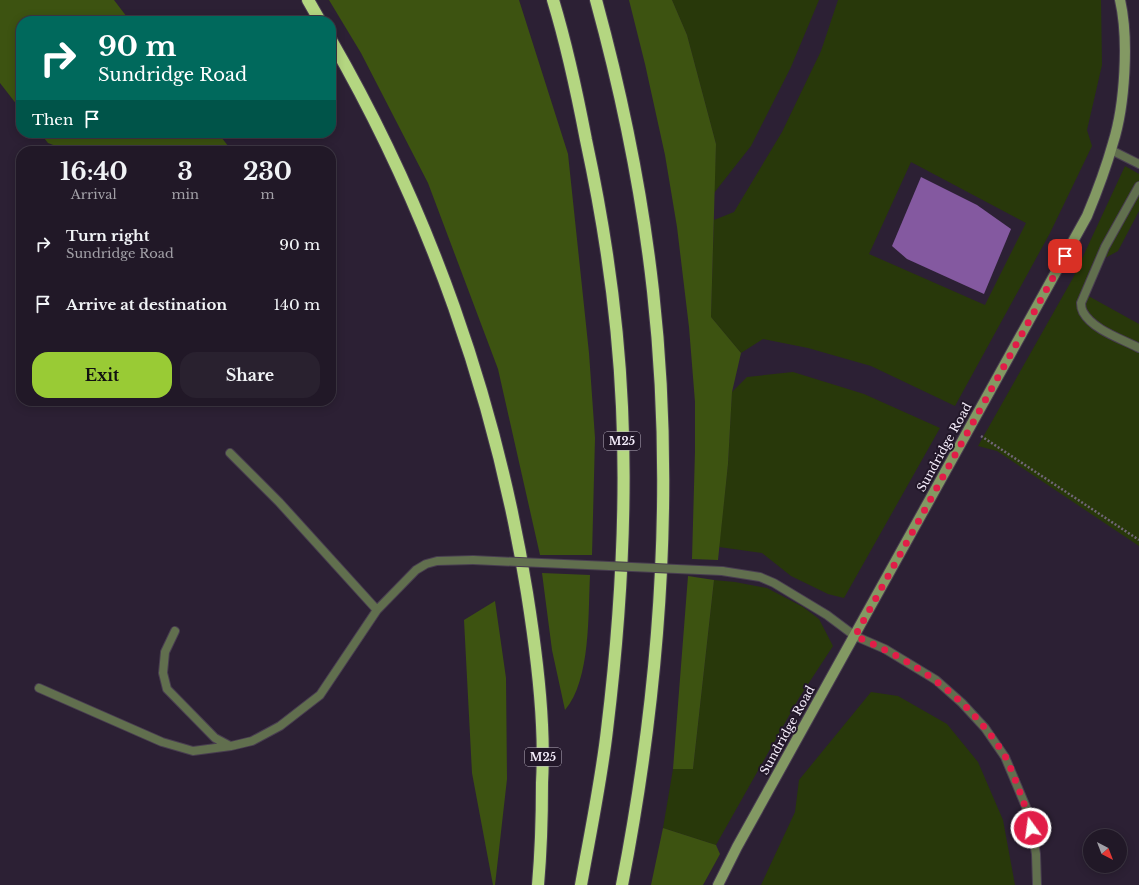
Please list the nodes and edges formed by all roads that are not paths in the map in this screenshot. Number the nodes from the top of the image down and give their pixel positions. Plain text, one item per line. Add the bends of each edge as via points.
1 (308, 0) edge
2 (553, 0) edge
3 (596, 0) edge
4 (1120, 0) edge
5 (317, 16) edge
6 (336, 49) edge
7 (1111, 150) junction
8 (1139, 164) edge
9 (1139, 186) edge
10 (1139, 348) edge
11 (230, 453) dead end
12 (377, 610) junction
13 (175, 631) dead end
14 (855, 636) junction
15 (39, 688) dead end
16 (231, 746) junction
17 (538, 885) edge
18 (581, 885) edge
19 (622, 885) edge
20 (718, 885) edge
21 (1037, 885) edge

1 - 5 highway
2 - 18 highway, M25 via 576,88 606,247 622,407 623,484 616,646 607,731
3 - 19 highway via 610,50 642,211 656,320 663,447 659,621 640,784
4 - 7 main road, Sundridge Road via 1125,70 1120,112
6 - 17 highway, M25 via 388,149 431,248 469,352 500,460 525,582 542,726 542,818
7 - 8 lane
7 - 14 main road, Sundridge Road via 1087,216
9 - 10 lane via 1105,247 1081,303 1083,312 1091,322
11 - 12 lane via 279,502
12 - 14 lane, bridge via 416,570 437,561 473,560 722,571 754,576 774,583 827,615
12 - 16 lane via 320,695 280,726 252,741
13 - 16 lane via 165,652 163,673 167,689 215,738
14 - 20 main road, Sundridge Road via 736,847
14 - 21 lane via 885,649 936,680 985,728 1006,757 1029,814 1036,854
15 - 16 lane via 162,742 193,751

